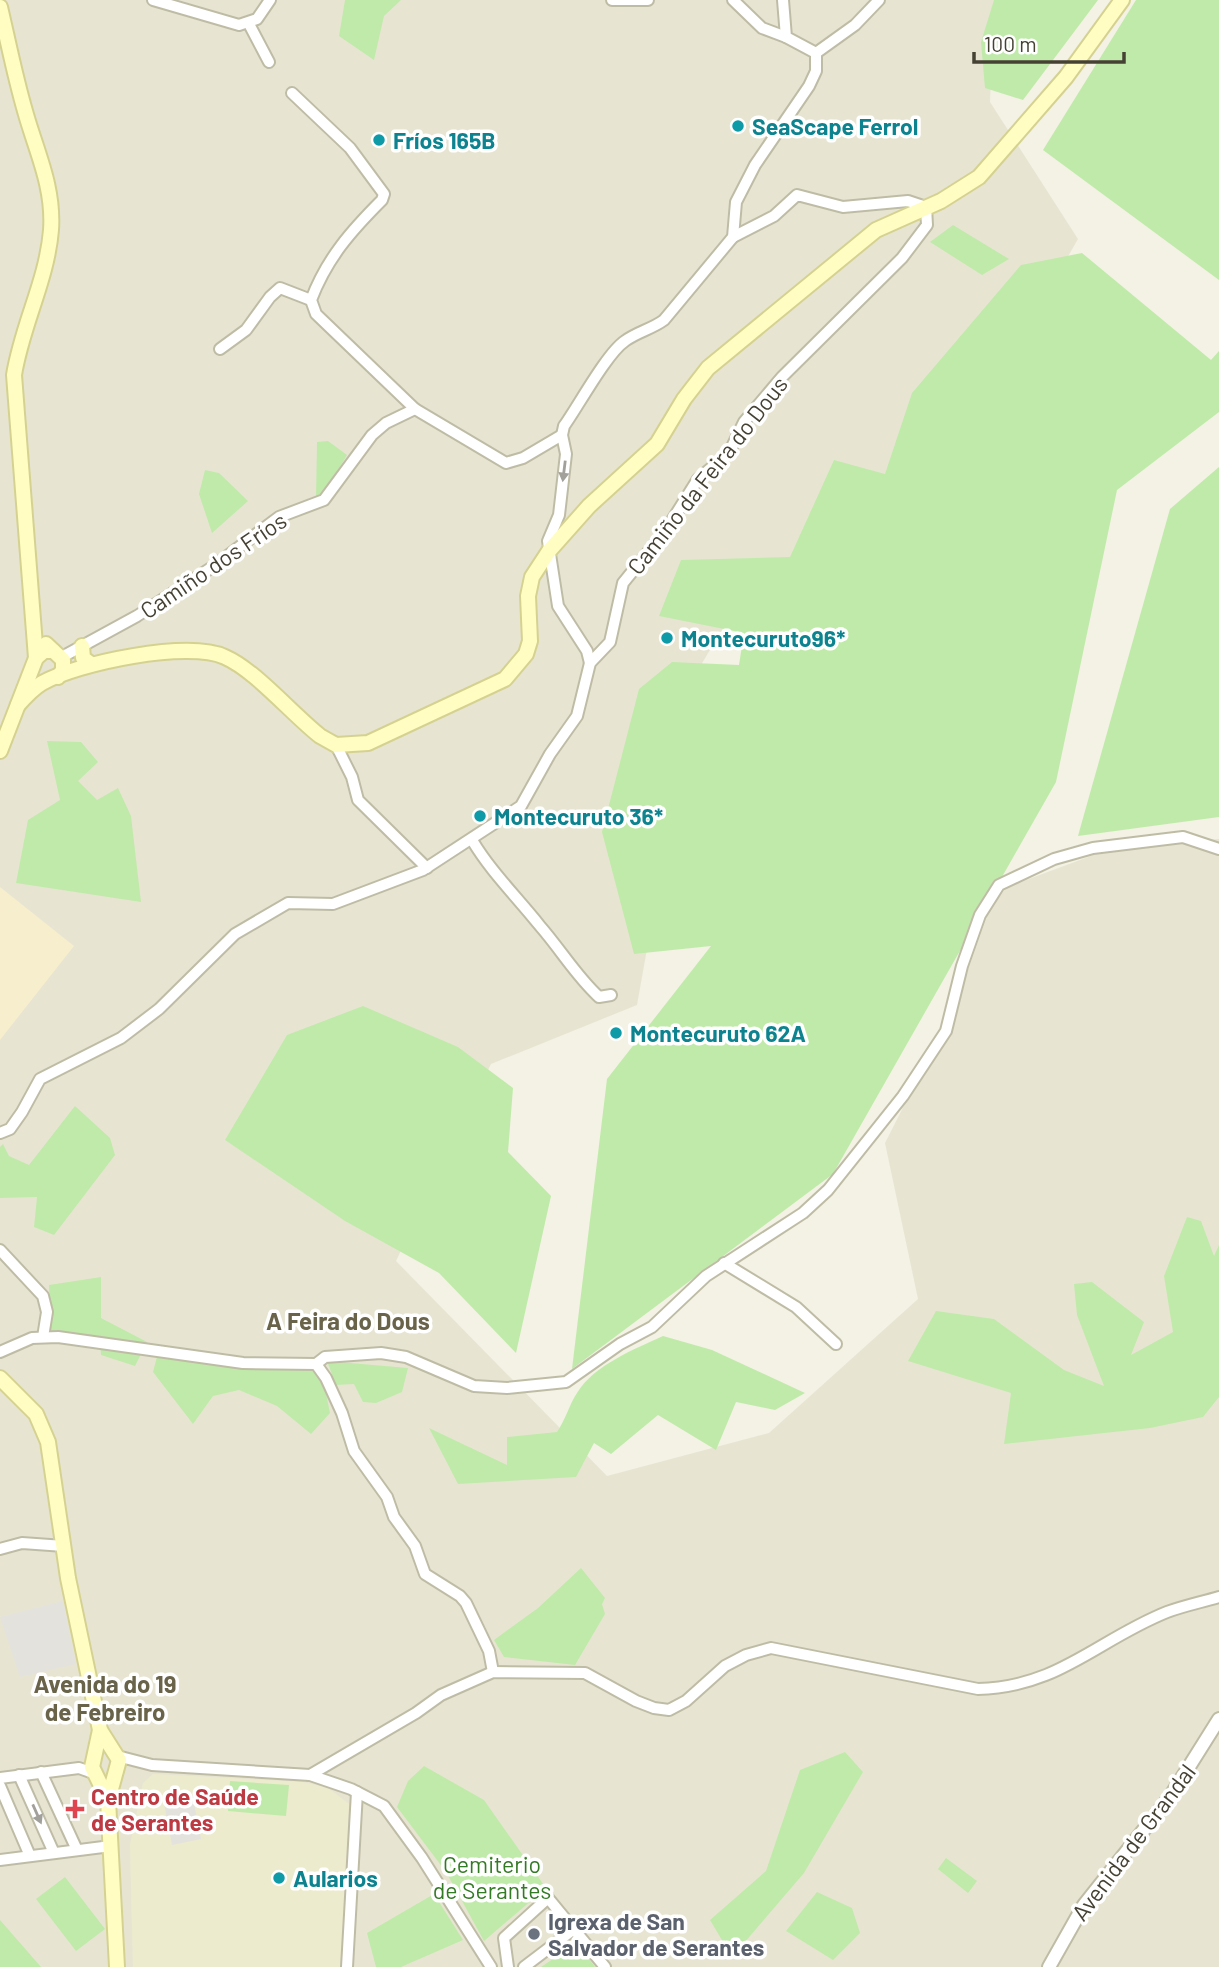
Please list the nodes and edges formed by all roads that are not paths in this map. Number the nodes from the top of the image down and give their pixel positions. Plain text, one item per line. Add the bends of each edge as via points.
1 (153, 0) edge
2 (270, 0) edge
3 (612, 0) edge
4 (648, 0) edge
5 (733, 0) edge
6 (783, 0) edge
7 (878, 0) edge
8 (1122, 0) edge
9 (0, 7) edge
10 (249, 23) junction
11 (786, 37) junction
12 (816, 53) junction
13 (269, 62) dead end
14 (292, 93) dead end
15 (926, 207) junction
16 (733, 237) junction
17 (311, 300) junction
18 (220, 349) dead end
19 (415, 409) junction
20 (562, 435) junction
21 (549, 551) junction
22 (36, 629) junction
23 (82, 646) junction
24 (59, 656) junction
25 (35, 661) junction
26 (590, 663) junction
27 (96, 664) junction
28 (53, 678) junction
29 (18, 705) junction
30 (336, 745) junction
31 (0, 751) edge
32 (472, 840) junction
33 (1219, 849) edge
34 (427, 868) junction
35 (611, 995) dead end
36 (0, 1133) edge
37 (0, 1250) edge
38 (724, 1263) junction
39 (43, 1338) junction
40 (836, 1344) dead end
41 (0, 1352) edge
42 (316, 1364) junction
43 (0, 1378) edge
44 (64, 1545) junction
45 (0, 1549) edge
46 (1219, 1597) edge
47 (493, 1672) junction
48 (1219, 1719) edge
49 (100, 1730) junction
50 (115, 1755) junction
51 (95, 1756) junction
52 (143, 1764) junction
53 (79, 1768) junction
54 (41, 1772) junction
55 (115, 1774) junction
56 (19, 1775) junction
57 (97, 1775) junction
58 (310, 1775) junction
59 (0, 1778) edge
60 (0, 1786) edge
61 (357, 1792) junction
62 (107, 1800) junction
63 (111, 1846) junction
64 (0, 1848) edge
65 (77, 1850) junction
66 (54, 1853) junction
67 (30, 1856) junction
68 (3, 1859) edge
69 (574, 1929) junction
70 (117, 1967) edge
71 (346, 1967) edge
72 (491, 1967) edge
73 (508, 1967) edge
74 (524, 1967) edge
75 (605, 1967) edge
76 (1049, 1967) edge

1 - 10 street via 239,25
2 - 10 street
3 - 4 street
5 - 11 street via 762,28
6 - 11 street
7 - 12 street via 855,25
8 - 15 main road via 1066,77 993,162 960,191
9 - 22 main road via 22,101 46,174 51,208 46,261 15,375
10 - 13 street
11 - 12 street
12 - 16 street via 816,71 809,86 755,165 736,202
14 - 17 street via 350,148 384,194 338,246
15 - 16 street via 908,201 843,207 797,195 774,216
15 - 21 main road via 854,245 708,368 657,443 589,506
15 - 26 street, Camiño da Feira do Dous via 927,225 902,258 782,377 744,422 722,462 698,479 666,530 622,583 610,642
16 - 20 street via 664,320 627,339 613,352
17 - 18 street via 280,288 246,330
17 - 19 street via 316,314
19 - 20 street via 506,463
19 - 23 street, Camiño dos Fríos via 372,435 324,500 279,517 214,566
20 -> 21 street via 566,454 559,515 548,541
21 - 26 street via 558,606
21 - 30 main road via 532,577 526,653 505,679 389,735 368,743
22 - 24 main road
22 - 25 main road
23 - 24 street, Camiño dos Fríos
23 - 27 main road via 83,658
24 - 25 main road via 46,651
24 - 27 main road
24 - 28 main road via 63,670
25 - 28 main road via 37,674
25 - 29 main road
26 - 32 street, Camiño da Feira do Dous via 578,716 534,787 514,811
27 - 28 main road
27 - 30 main road via 174,649 226,657
28 - 29 main road
29 - 31 main road
30 - 34 street via 358,800
32 - 34 street, Camiño da Feira do Dous
32 - 35 street via 486,864 583,982 600,997
33 - 38 street via 1183,837 1093,848 1054,859 999,885 980,915 946,1031 903,1096 820,1198
34 - 36 street, Camiño da Feira do Dous via 333,904 288,903 235,934 159,1009 121,1038 40,1079 10,1129
37 - 39 street via 43,1296 47,1312
38 - 40 street via 796,1307
38 - 42 street via 652,1327 565,1382 474,1386 406,1357 381,1353 325,1357
39 - 41 street via 13,1344
39 - 42 street via 243,1363
42 - 47 street via 342,1413 354,1451 387,1497 425,1574 466,1603 489,1651
43 - 44 main road via 24,1399 44,1429
44 - 45 street via 22,1543
44 - 49 main road
46 - 47 street via 1167,1612 1046,1677 1010,1688 978,1689 771,1648 725,1666 669,1710 636,1701 584,1673
47 - 58 street via 441,1695
48 - 76 street, Avenida de Grandal via 1170,1797 1084,1905
49 - 50 main road
49 - 51 main road
50 - 51 main road via 105,1751
50 - 52 street
50 - 55 main road via 119,1765
51 - 53 street
51 - 57 main road via 92,1767
52 - 55 street
52 - 58 street
53 - 54 street
53 - 57 street
54 - 56 street
54 - 65 street
55 - 57 main road
55 - 62 main road
56 - 59 street
56 -> 66 street
57 - 62 main road
58 - 61 street
60 - 67 street
61 - 71 street
61 - 72 street via 384,1806
62 - 63 main road
63 - 65 street
63 - 70 main road
64 - 68 street
65 - 66 street
66 - 67 street
67 - 68 street
69 - 73 street via 548,1898 503,1937
69 - 74 street
69 - 75 street

